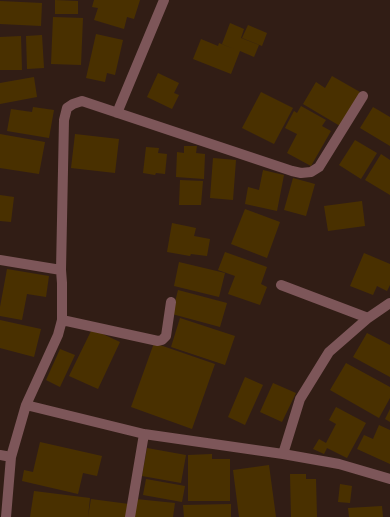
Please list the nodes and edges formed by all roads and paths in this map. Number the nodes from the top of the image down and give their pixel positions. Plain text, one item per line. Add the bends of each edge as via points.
1 (164, 0) edge
2 (363, 96) dead end
3 (117, 112) junction
4 (0, 260) edge
5 (61, 270) junction
6 (280, 285) dead end
7 (171, 302) dead end
8 (390, 303) edge
9 (368, 318) junction
10 (62, 320) junction
11 (26, 405) junction
12 (144, 434) junction
13 (283, 454) junction
14 (0, 455) edge
15 (11, 457) junction
16 (390, 479) edge
17 (4, 513) edge
18 (130, 517) edge

1 - 3 street
2 - 3 street via 319,167 311,172 301,173
3 - 5 street via 82,101 67,108 64,120
4 - 5 street
5 - 10 street
6 - 9 street
7 - 10 street via 166,336 158,341
8 - 9 street
9 - 13 street via 329,352 300,399
10 - 11 street via 58,336
11 - 12 street
11 - 15 street
12 - 13 street
12 - 18 street
13 - 16 street via 340,464
14 - 15 street
15 - 17 street

